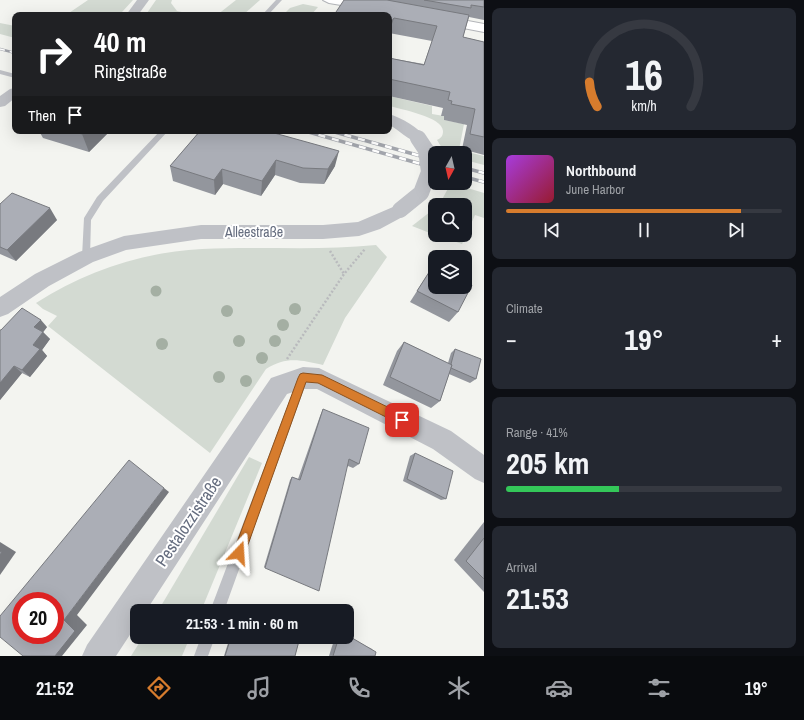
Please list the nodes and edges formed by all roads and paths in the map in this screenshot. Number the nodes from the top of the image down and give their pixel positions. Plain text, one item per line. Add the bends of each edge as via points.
1 (143, 0) edge
2 (279, 0) edge
3 (329, 0) edge
4 (385, 10) edge
5 (134, 12) edge
6 (268, 12) edge
7 (427, 18) edge
8 (484, 28) edge
9 (0, 72) edge
10 (12, 75) edge
11 (12, 94) edge
12 (0, 103) edge
13 (392, 121) edge
14 (161, 134) edge
15 (359, 229) junction
16 (323, 232) junction
17 (86, 257) junction
18 (344, 274) junction
19 (0, 308) edge
20 (303, 378) junction
21 (279, 386) junction
22 (484, 470) edge
23 (220, 604) edge
24 (205, 644) edge
25 (98, 656) edge
26 (201, 656) edge

1 - 5 street
2 - 6 lane
3 - 4 main road
7 - 8 main road
9 - 10 lane
11 - 12 street
13 - 15 street, Alleestraße, bridge via 418,138 426,150 429,172 421,193 400,210
14 - 17 lane via 100,199 88,220
15 - 16 street, Alleestraße
15 - 18 path via 365,248
16 - 17 street, Alleestraße via 201,232 124,244
16 - 18 path
17 - 19 street, Alleestraße via 42,280
18 - 21 path via 287,357
20 - 21 street
20 - 22 street via 319,378 442,440
20 - 23 lane
21 - 25 street, Pestalozzistraße
24 - 26 lane

